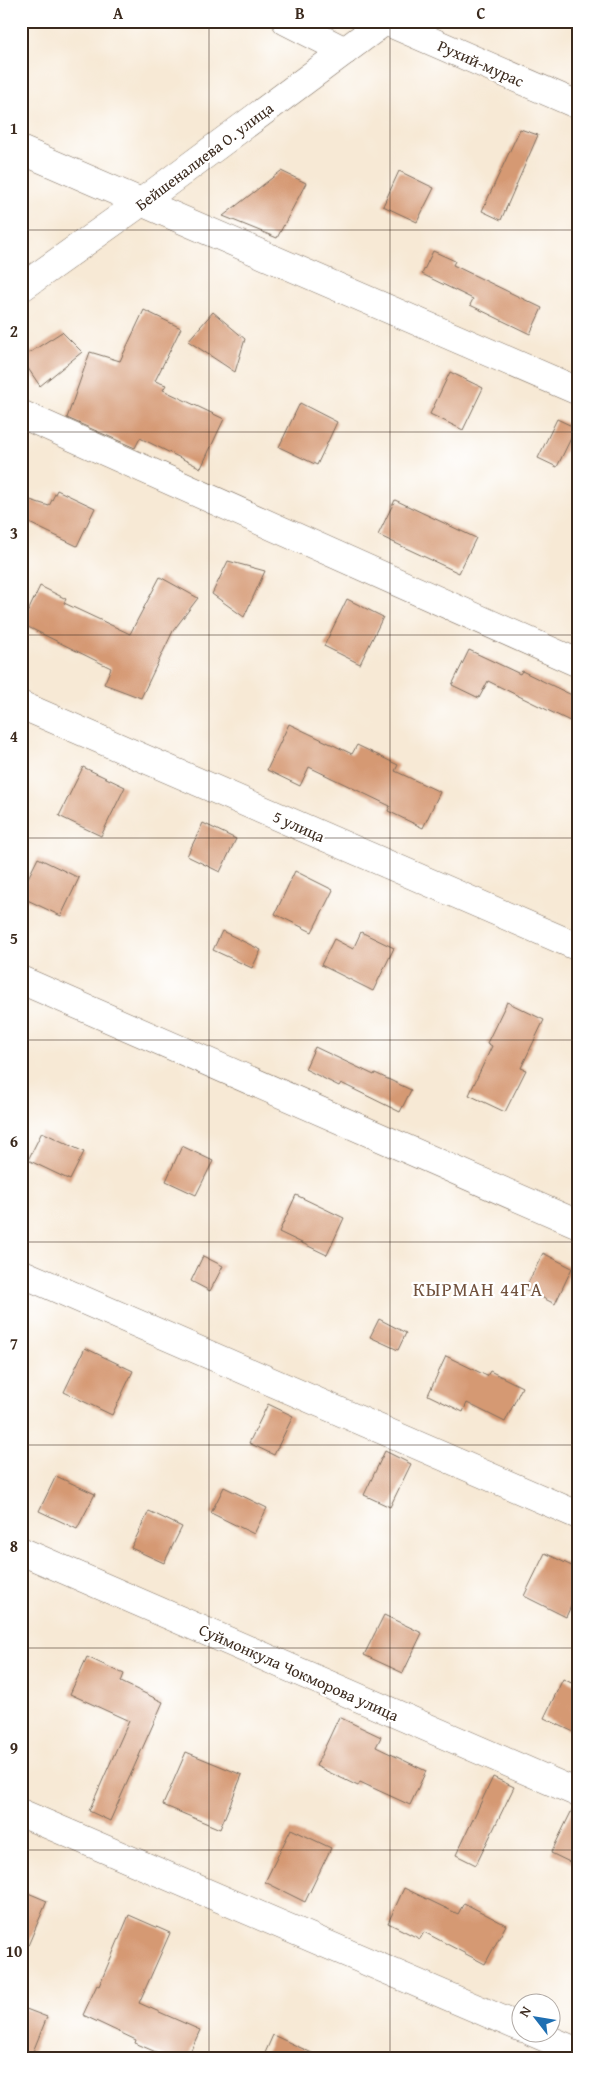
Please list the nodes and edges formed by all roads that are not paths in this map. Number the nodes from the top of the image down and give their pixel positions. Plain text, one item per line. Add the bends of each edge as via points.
1 (286, 21) edge
2 (385, 21) edge
3 (345, 51) junction
4 (578, 105) edge
5 (21, 150) edge
6 (144, 201) junction
7 (21, 288) edge
8 (578, 391) edge
9 (21, 414) edge
10 (578, 663) edge
11 (21, 705) edge
12 (578, 947) edge
13 (21, 980) edge
14 (578, 1224) edge
15 (21, 1273) edge
16 (578, 1515) edge
17 (21, 1551) edge
18 (578, 1793) edge
19 (21, 1813) edge
20 (512, 2024) edge
21 (555, 2042) edge
22 (578, 2052) edge

1 - 3 street
2 - 3 street, Бейшеналиева О. улица
2 - 4 street, Рухий-мурас
3 - 6 street, Бейшеналиева О. улица
5 - 6 street
6 - 7 street, Бейшеналиева О. улица
6 - 8 street
9 - 10 street
11 - 12 street, 5 улица
13 - 14 street
15 - 16 street
17 - 18 street, Суймонкула Чокморова улица
19 - 20 street
21 - 22 street

